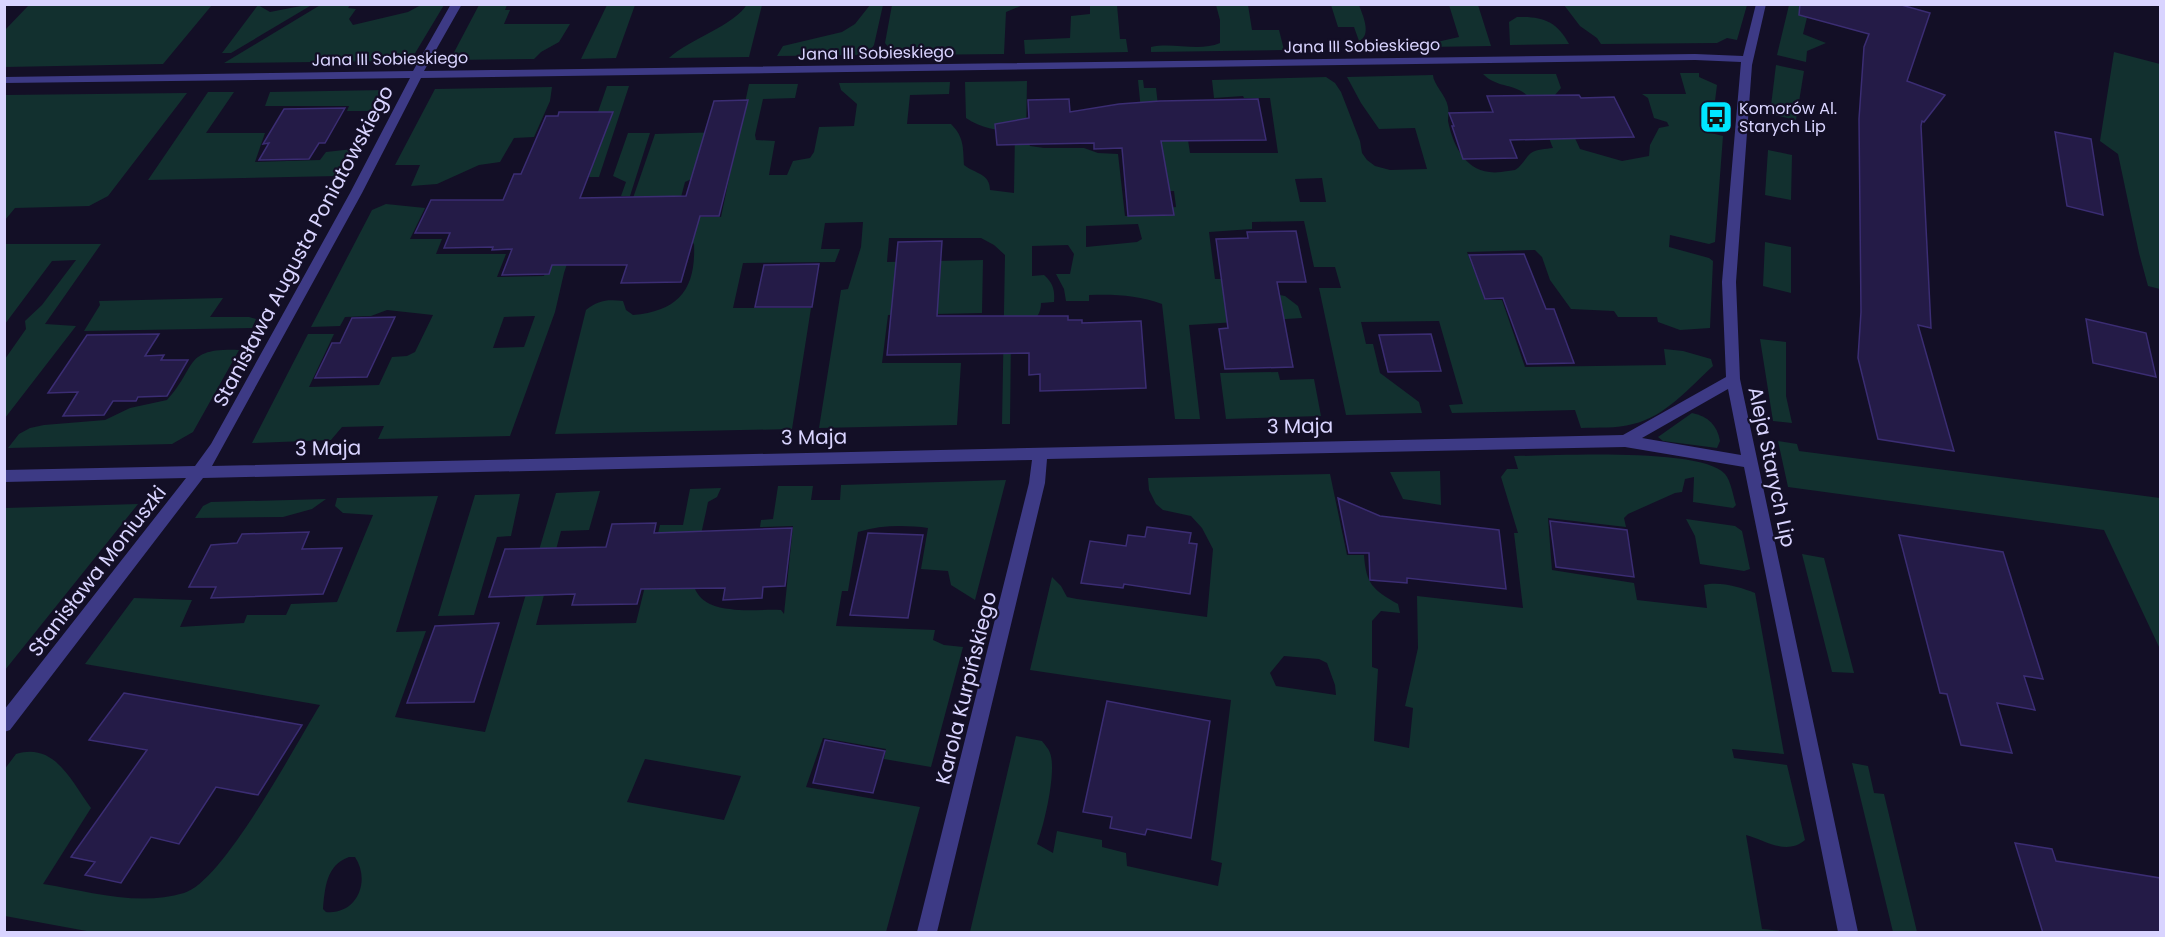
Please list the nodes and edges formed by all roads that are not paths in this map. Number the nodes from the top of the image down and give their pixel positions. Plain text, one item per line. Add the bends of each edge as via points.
1 (457, 4) edge
2 (1761, 4) edge
3 (1748, 59) junction
4 (417, 75) junction
5 (4, 80) edge
6 (1733, 379) junction
7 (1625, 441) junction
8 (1040, 453) junction
9 (1748, 462) junction
10 (199, 472) junction
11 (4, 476) edge
12 (4, 724) edge
13 (927, 933) edge
14 (1848, 933) edge

1 - 4 street, Stanisława Augusta Poniatowskiego
2 - 3 street, Aleja Starych Lip
3 - 4 street, Jana III Sobieskiego
3 - 6 street, Aleja Starych Lip via 1729,282
4 - 5 street, Jana III Sobieskiego
4 - 10 street, Stanisława Augusta Poniatowskiego via 252,385
6 - 7 street, 3 Maja
6 - 9 street, Aleja Starych Lip
7 - 8 street, 3 Maja
7 - 9 street, 3 Maja
8 - 10 street, 3 Maja
8 - 13 street, Karola Kurpińskiego via 1037,483
9 - 14 street, Aleja Starych Lip
10 - 11 street, 3 Maja
10 - 12 street, Stanisława Moniuszki

